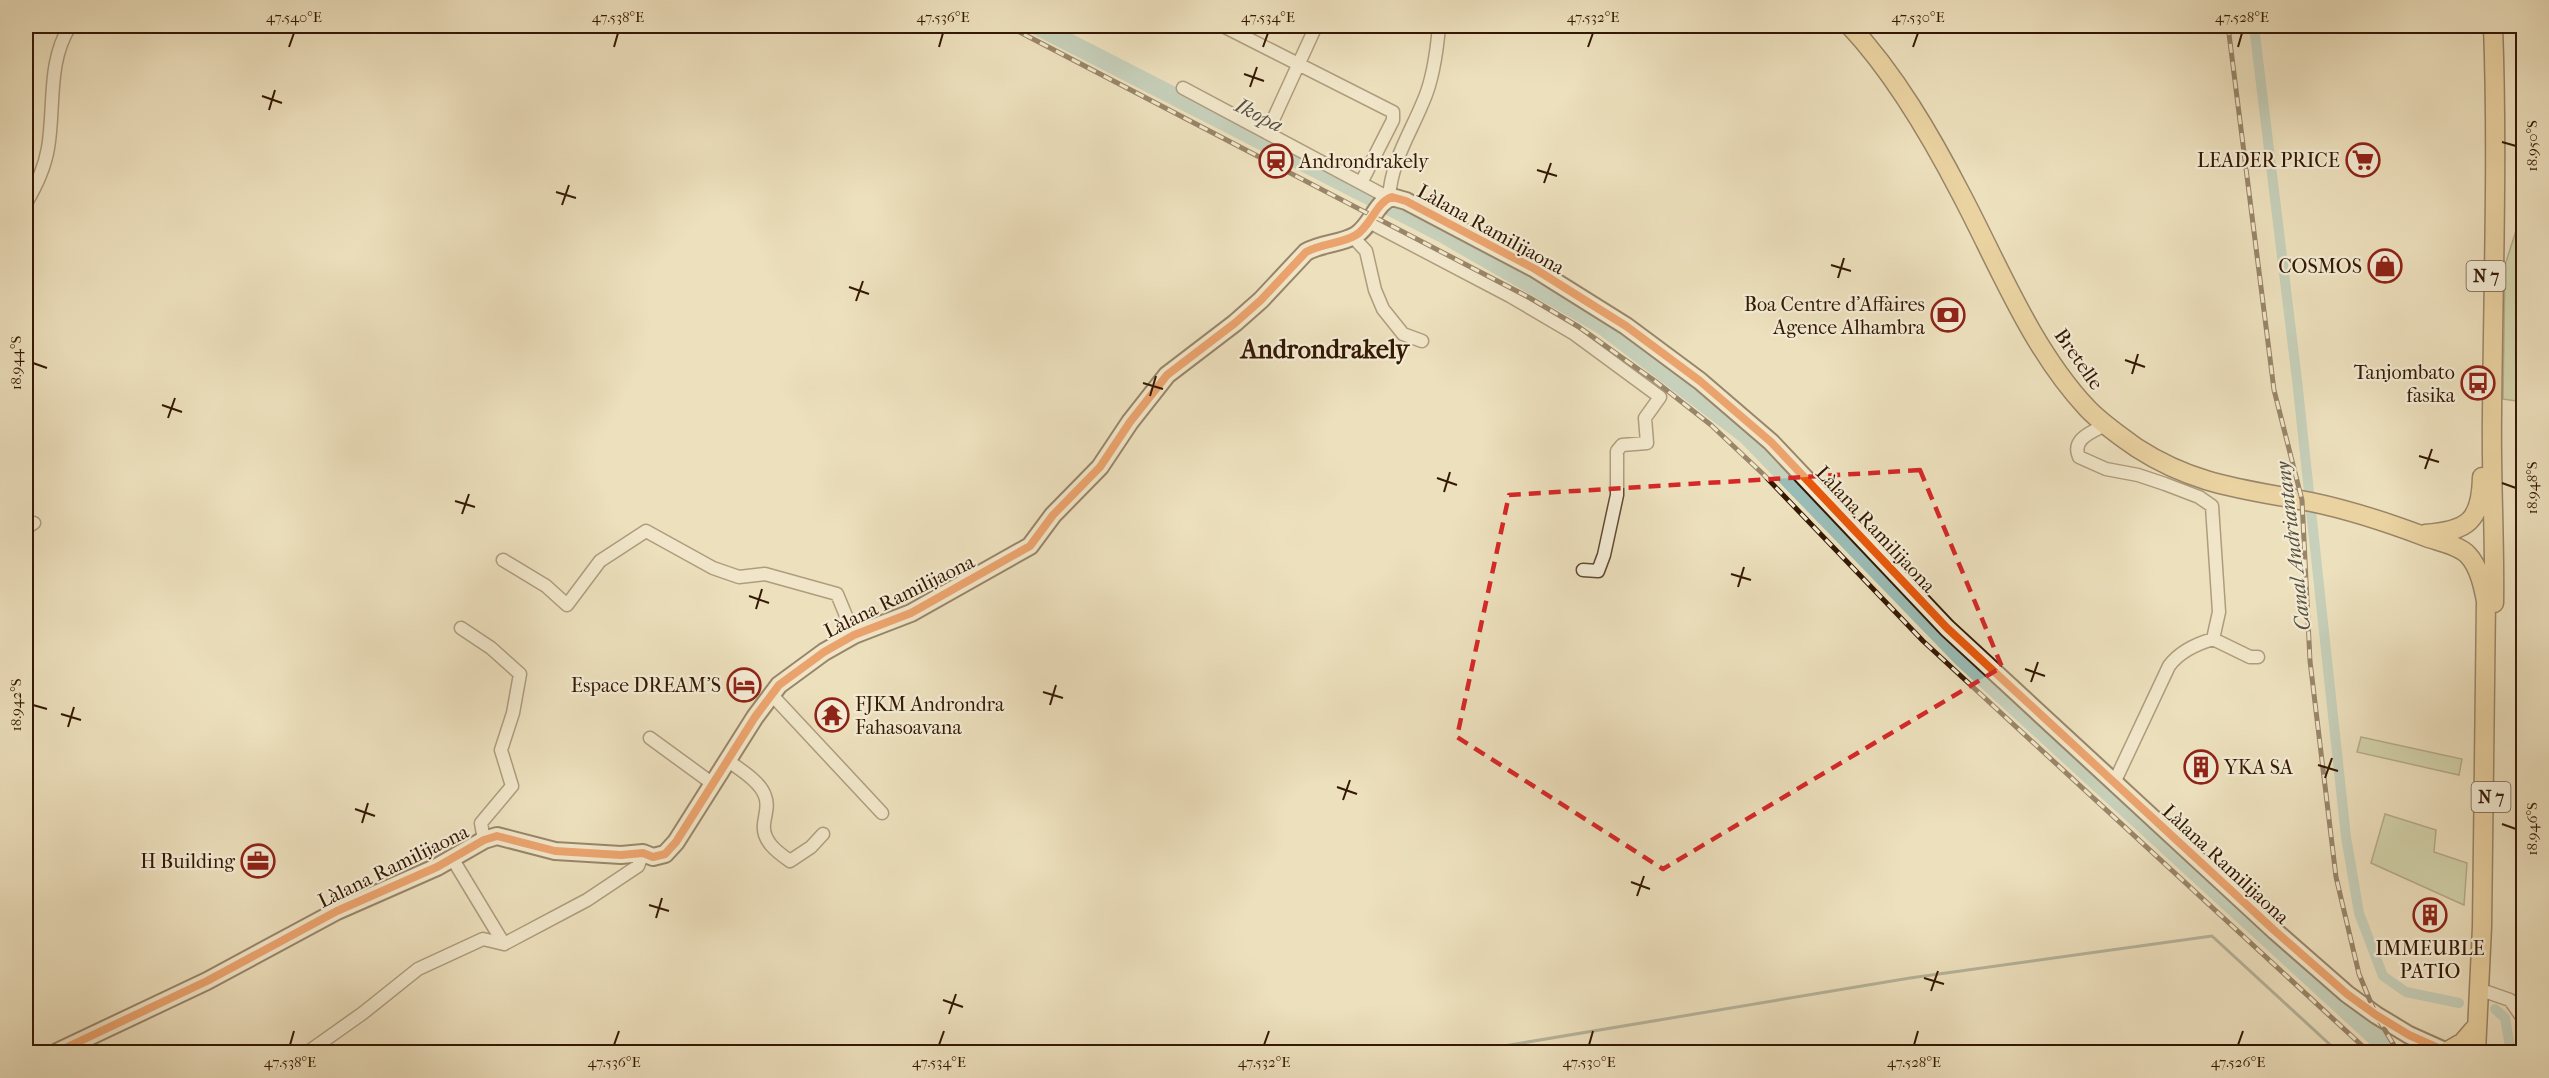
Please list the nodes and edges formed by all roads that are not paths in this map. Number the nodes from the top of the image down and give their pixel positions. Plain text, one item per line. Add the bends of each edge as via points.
1 (70, 26) edge
2 (1222, 26) edge
3 (1316, 26) edge
4 (1438, 26) edge
5 (1850, 26) edge
6 (2486, 26) edge
7 (2493, 26) edge
8 (1298, 64) junction
9 (1183, 88) dead end
10 (1267, 133) junction
11 (1361, 183) junction
12 (26, 203) edge
13 (1380, 208) junction
14 (1353, 237) junction
15 (1422, 341) dead end
16 (2105, 425) junction
17 (2466, 525) junction
18 (2420, 534) junction
19 (2495, 539) junction
20 (2466, 553) junction
21 (503, 560) dead end
22 (1583, 570) dead end
23 (461, 628) dead end
24 (855, 635) junction
25 (2213, 639) junction
26 (2258, 657) dead end
27 (771, 694) junction
28 (650, 738) dead end
29 (727, 760) junction
30 (2114, 783) junction
31 (713, 784) junction
32 (882, 813) dead end
33 (823, 834) dead end
34 (484, 840) junction
35 (643, 853) junction
36 (452, 858) junction
37 (504, 944) junction
38 (2487, 992) junction
39 (2523, 1020) edge
40 (2476, 1027) junction
41 (2447, 1052) edge
42 (57, 1053) edge
43 (308, 1053) edge
44 (2475, 1053) edge
45 (2485, 1053) edge

1 - 12 street via 59,49 52,87 48,150
2 - 8 street
3 - 8 street
4 - 13 street via 1426,95
5 - 16 main road, Bretelle via 1921,124 2044,351 2080,401
6 - 17 main road, N 7 via 2488,177 2482,493 2479,509
7 - 19 main road, N 7
8 - 10 street
8 - 11 street via 1393,112 1393,120
9 - 10 street
10 - 11 street
11 - 13 street
13 - 14 street, Làlana Ramilijaona
13 - 22 street via 1500,291 1573,333 1660,397 1645,418 1647,443 1622,445 1617,451 1617,495 1604,555 1598,571
13 - 30 street, Làlana Ramilijaona via 1406,201 1535,269 1626,326 1700,381 1771,441 1947,628
14 - 15 street via 1366,251 1374,290 1383,309 1403,334
14 - 24 street, Làlana Ramilijaona via 1306,252 1261,300 1167,375 1100,467 1053,515 1030,546 911,613
16 - 18 main road, Bretelle via 2151,456 2192,476 2240,490 2313,502
16 - 25 street via 2080,439 2079,457 2106,469 2164,484 2212,506 2219,612
17 - 18 main road
17 - 19 main road via 2486,523
17 - 20 main road via 2459,542
18 - 20 main road, Bretelle
19 - 20 main road via 2485,556
19 - 38 main road, N 7
20 - 40 main road, N 7 via 2479,573 2486,601 2482,927
21 - 24 street via 546,585 567,604 600,561 646,531 713,568 739,577 765,574 837,594
23 - 34 street via 520,674 501,750 512,786 481,823
24 - 27 street, Làlana Ramilijaona via 807,662
25 - 26 street
25 - 30 street via 2191,647 2169,666
27 - 29 street, Làlana Ramilijaona
27 - 32 street
28 - 31 street
29 - 31 street, Làlana Ramilijaona
29 - 33 street via 765,794 766,839 778,853 790,861 796,859
30 - 41 street, Làlana Ramilijaona via 2347,994 2392,1025
31 - 35 street, Làlana Ramilijaona via 672,848 658,856
34 - 35 street, Làlana Ramilijaona via 502,837 566,852
34 - 36 street, Làlana Ramilijaona
35 - 37 street via 638,866 587,900
36 - 37 street
36 - 42 street, Làlana Ramilijaona via 337,911 207,981
37 - 43 street via 483,939 418,969
38 - 39 street via 2510,1000
38 - 45 main road, N 7
40 - 41 main road
40 - 44 main road, N 7

